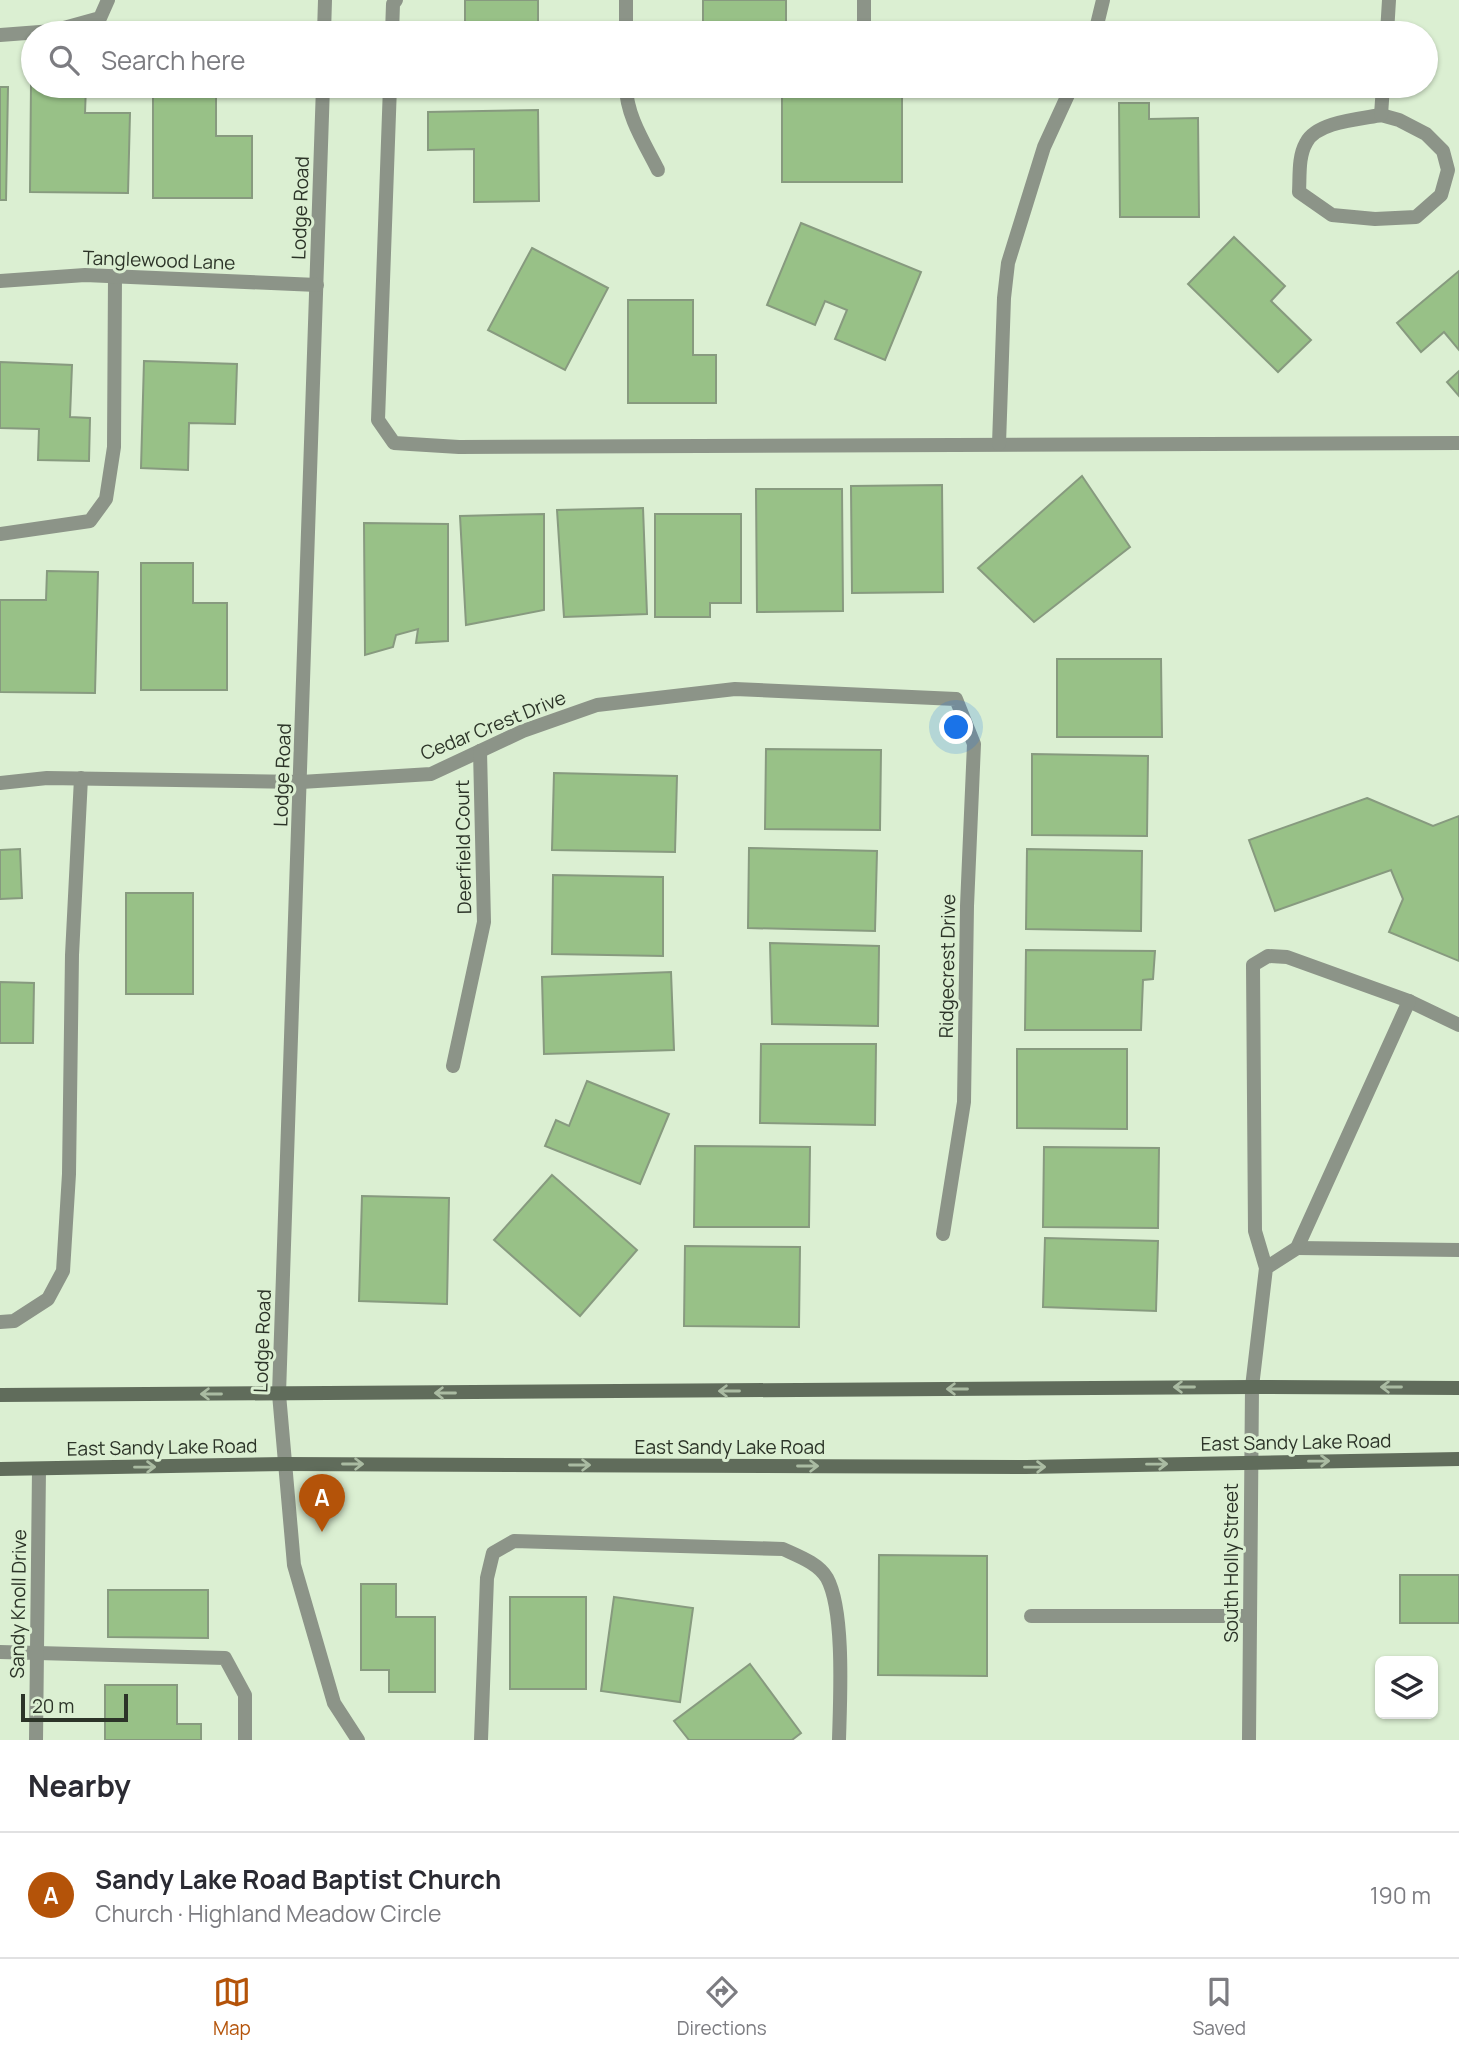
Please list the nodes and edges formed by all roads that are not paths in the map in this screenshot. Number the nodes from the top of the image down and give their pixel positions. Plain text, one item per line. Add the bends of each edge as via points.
1 (108, 0) edge
2 (325, 0) edge
3 (396, 0) edge
4 (626, 0) edge
5 (864, 0) edge
6 (1103, 0) edge
7 (1389, 0) edge
8 (89, 21) edge
9 (324, 21) edge
10 (392, 21) edge
11 (626, 21) edge
12 (864, 21) edge
13 (1099, 21) edge
14 (1388, 21) edge
15 (21, 33) edge
16 (0, 35) edge
17 (323, 98) edge
18 (390, 98) edge
19 (626, 98) edge
20 (1066, 98) edge
21 (1382, 98) edge
22 (1381, 115) junction
23 (658, 170) dead end
24 (116, 276) junction
25 (0, 281) edge
26 (317, 285) junction
27 (1459, 443) edge
28 (999, 444) junction
29 (0, 534) edge
30 (956, 699) joint
31 (480, 751) junction
32 (81, 778) junction
33 (301, 782) junction
34 (0, 783) edge
35 (1409, 1001) junction
36 (1459, 1024) edge
37 (453, 1066) dead end
38 (943, 1234) dead end
39 (1297, 1248) junction
40 (1459, 1250) edge
41 (1266, 1268) junction
42 (0, 1322) edge
43 (1252, 1387) junction
44 (1459, 1388) edge
45 (279, 1394) junction
46 (0, 1395) edge
47 (1459, 1459) edge
48 (1251, 1462) junction
49 (284, 1464) junction
50 (0, 1469) edge
51 (39, 1469) junction
52 (1031, 1616) dead end
53 (1250, 1616) junction
54 (0, 1652) edge
55 (37, 1655) junction
56 (36, 1740) edge
57 (245, 1740) edge
58 (358, 1740) edge
59 (481, 1740) edge
60 (839, 1740) edge
61 (1249, 1740) edge

1 - 8 street via 100,18
2 - 9 street
3 - 10 street
4 - 11 street
5 - 12 street
6 - 13 street
7 - 14 street
15 - 16 street
17 - 26 street, Lodge Road
18 - 28 street via 378,420 394,443 459,447
19 - 23 street
20 - 28 street via 1044,146 1008,263
21 - 22 street
22 - 22 street via 1330,125 1306,141 1299,192 1332,215 1375,219 1416,217 1441,195 1448,170 1443,151 1426,134
24 - 25 street, Tanglewood Lane
24 - 26 street, Tanglewood Lane
24 - 29 street via 114,447 106,499 90,521
26 - 33 street, Lodge Road
27 - 28 street
30 - 31 street, Cedar Crest Drive via 735,689 597,705
30 - 38 street, Ridgecrest Drive via 974,744 964,1102
31 - 33 street, Cedar Crest Drive via 431,774
31 - 37 street, Deerfield Court via 484,922
32 - 33 street, Cedar Crest Drive
32 - 34 street, Cedar Crest Drive
32 - 42 street via 64,1271 48,1299 14,1321
33 - 45 street, Lodge Road
35 - 36 street
35 - 39 street
35 - 41 street via 1287,957 1268,956 1253,965 1255,1231
39 - 40 street
39 - 41 street
41 - 43 street, South Holly Street
44 -> 43 main road
43 -> 45 main road
43 - 48 street, South Holly Street
45 -> 46 main road
45 - 49 street, Lodge Road
48 -> 47 main road, East Sandy Lake Road
49 -> 48 main road, East Sandy Lake Road via 1026,1467
48 - 53 street, South Holly Street
51 -> 49 main road, East Sandy Lake Road
49 - 58 street, Lodge Road via 294,1565 334,1703
50 - 51 main road, East Sandy Lake Road
51 - 55 street, Sandy Knoll Drive
52 - 53 street
53 - 61 street, South Holly Street
54 - 55 street
55 - 56 street, Sandy Knoll Drive
55 - 57 street via 225,1658 245,1695
59 - 60 street via 487,1578 493,1553 514,1542 783,1549 811,1562 827,1578 835,1604

